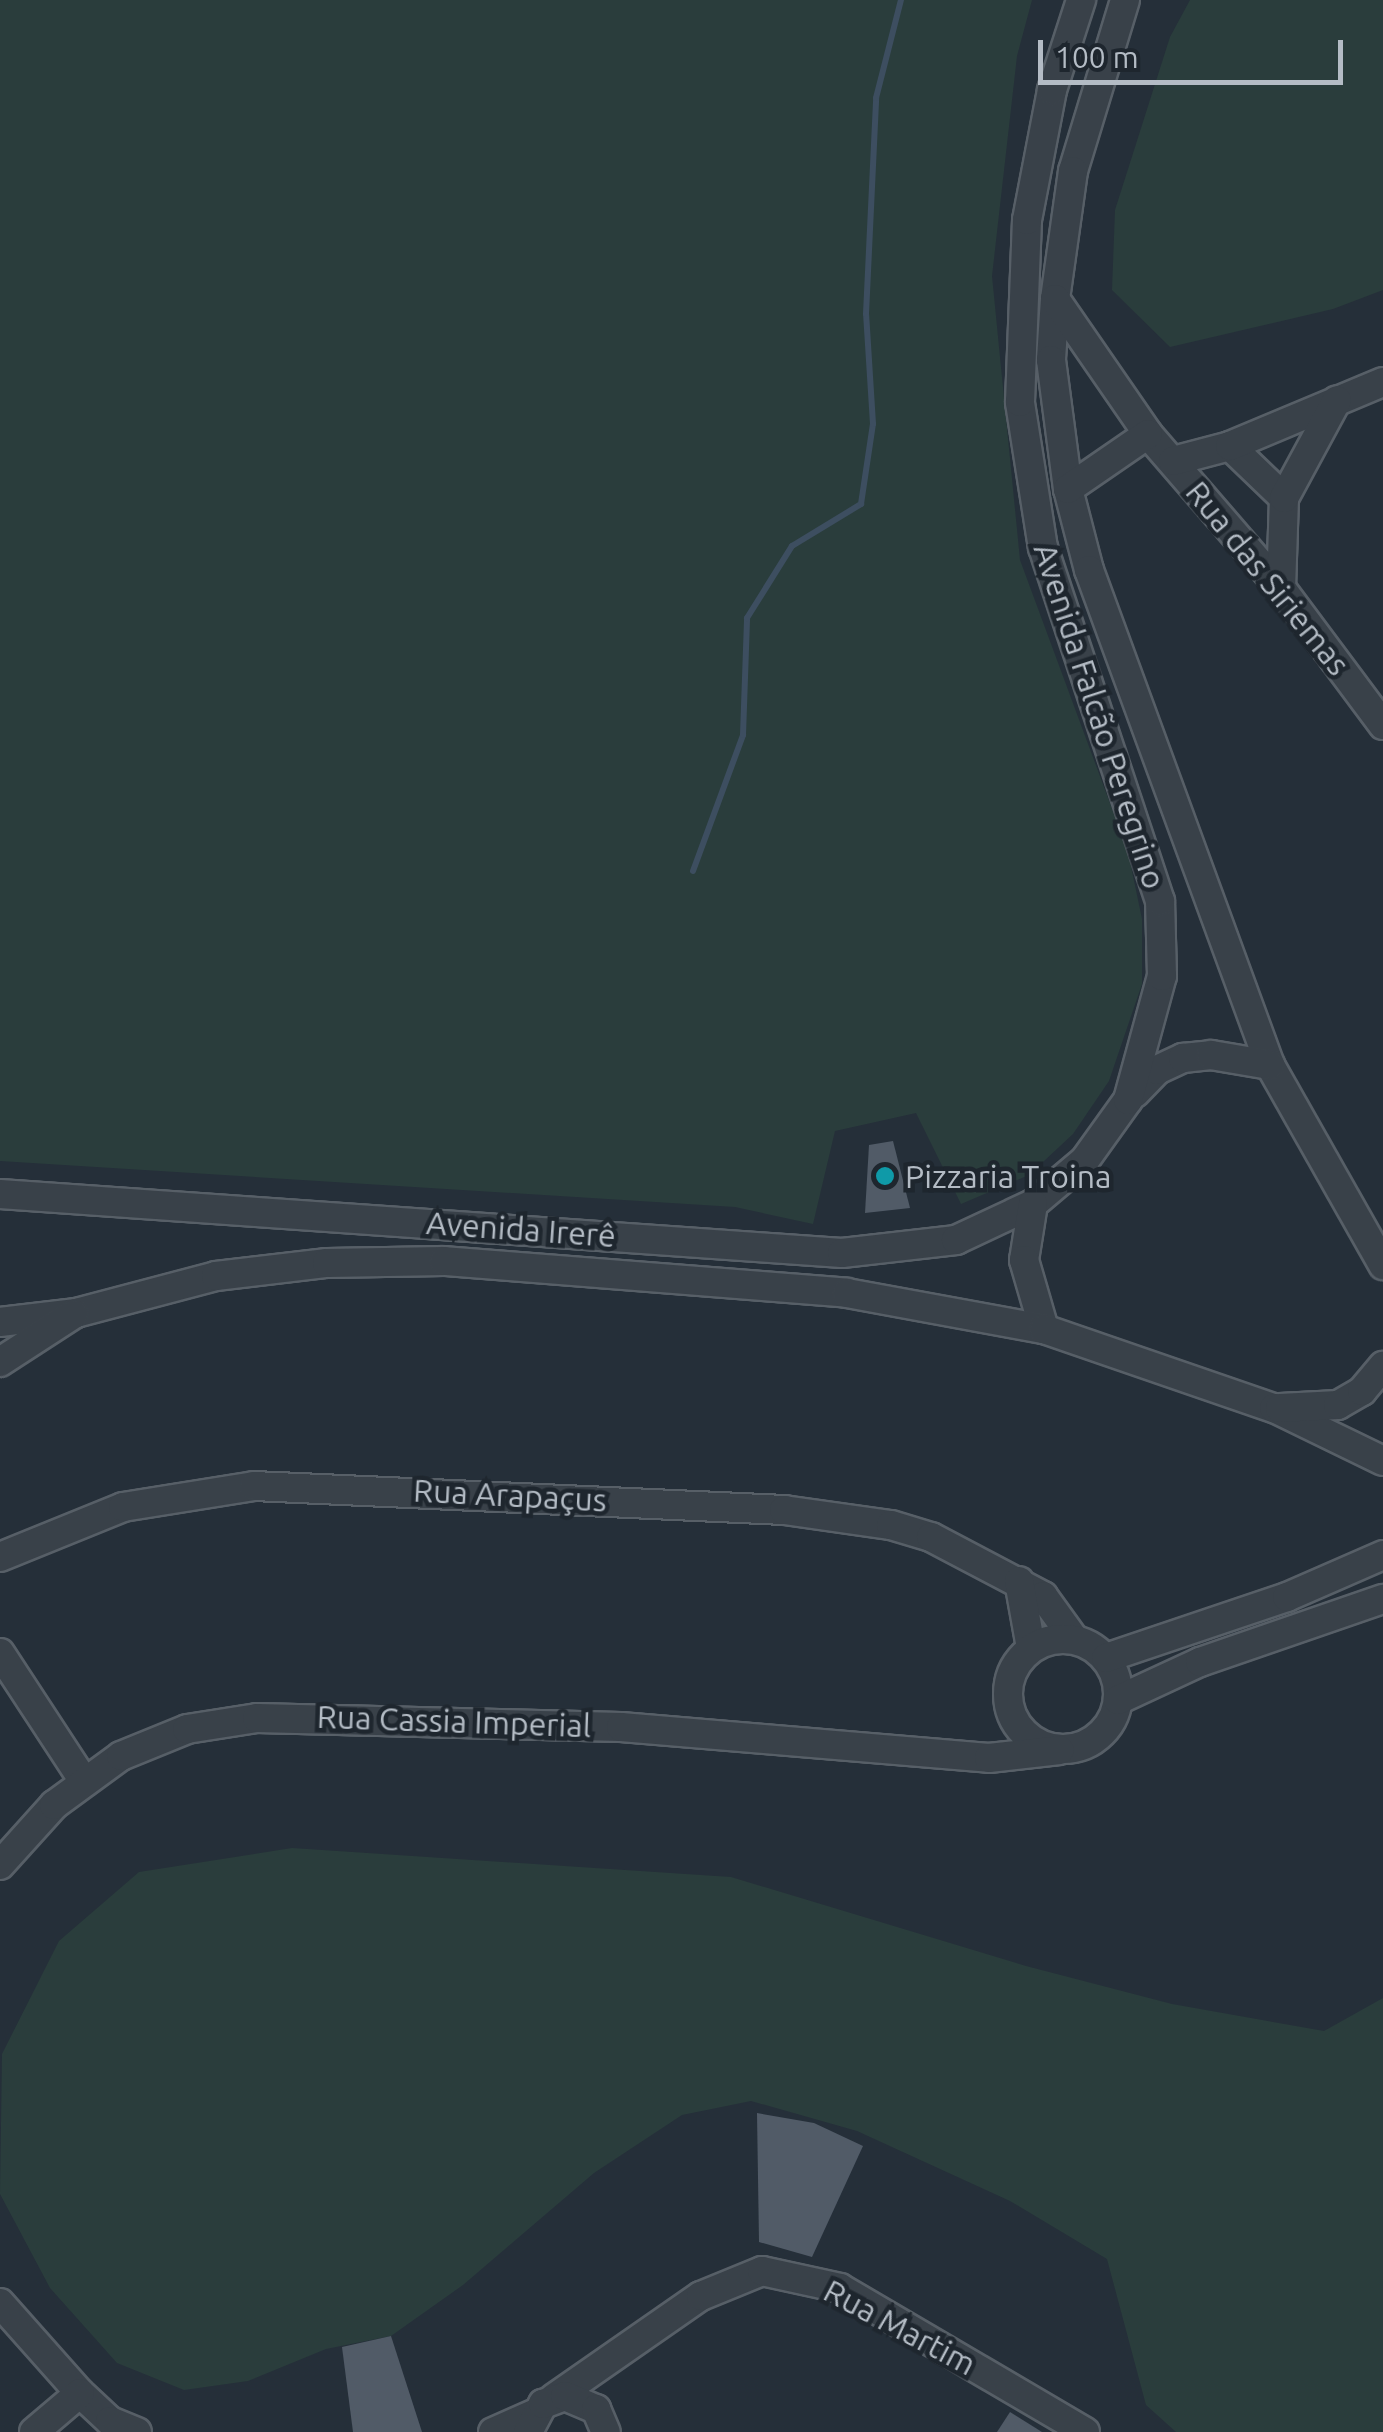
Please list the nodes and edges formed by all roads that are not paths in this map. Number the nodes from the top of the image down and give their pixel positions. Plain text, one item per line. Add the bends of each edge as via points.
1 (1081, 0) edge
2 (1125, 0) edge
3 (1055, 299) junction
4 (1383, 382) edge
5 (1337, 400) junction
6 (1148, 434) junction
7 (1230, 446) junction
8 (1173, 461) junction
9 (1068, 489) junction
10 (1284, 498) junction
11 (1282, 588) junction
12 (1383, 725) edge
13 (1270, 1065) junction
14 (1128, 1100) junction
15 (0, 1194) edge
16 (1033, 1204) junction
17 (1383, 1265) edge
18 (76, 1313) junction
19 (0, 1322) edge
20 (1044, 1328) junction
21 (0, 1362) edge
22 (1383, 1366) edge
23 (1274, 1408) junction
24 (1383, 1461) edge
25 (1383, 1556) edge
26 (0, 1557) edge
27 (1019, 1581) junction
28 (1383, 1599) edge
29 (1204, 1625) junction
30 (1074, 1639) junction
31 (1031, 1648) junction
32 (0, 1653) edge
33 (1214, 1657) junction
34 (1106, 1658) junction
35 (1118, 1700) junction
36 (1016, 1724) junction
37 (1060, 1750) junction
38 (955, 1756) junction
39 (83, 1780) junction
40 (0, 1866) edge
41 (0, 2303) edge
42 (606, 2361) junction
43 (80, 2394) junction
44 (539, 2415) edge
45 (601, 2421) edge
46 (113, 2427) edge
47 (34, 2432) edge
48 (137, 2432) edge
49 (493, 2432) edge
50 (1085, 2432) edge

1 - 14 street, Avenida Falcão Peregrino via 1052,90 1028,220 1020,402 1043,548 1160,901 1162,976
2 - 3 street, Avenida Falcão Peregrino via 1073,171
3 - 6 street, Rua das Siriemas
3 - 9 street, Avenida Falcão Peregrino via 1051,360
4 - 5 street
5 - 7 street
5 - 10 street
6 - 8 street, Rua das Siriemas
6 - 9 street
7 - 8 street
7 - 10 street
8 - 11 street, Rua das Siriemas
9 - 13 street, Avenida Falcão Peregrino via 1089,570
10 - 11 street
11 - 12 street, Rua das Siriemas
13 - 14 street via 1211,1055 1183,1058 1157,1070
13 - 17 street, Avenida Falcão Peregrino
14 - 16 street, Avenida Falcão Peregrino via 1085,1160
15 - 16 street, Avenida Irerê via 842,1253 956,1240
16 - 20 street via 1024,1260
18 - 19 street
18 - 20 street, Avenida Irerê via 216,1276 328,1263 444,1261 848,1292
18 - 21 street
20 - 23 street
22 - 23 street via 1362,1391 1338,1405
23 - 24 street
25 - 29 street
26 - 27 street, Rua Arapaçus via 82,1520 162,1496 304,1485 847,1518 931,1537
27 - 30 street, Rua Arapaçus via 1054,1606
27 - 31 street
28 - 33 street
29 - 33 street
29 - 34 street
30 - 31 street
30 - 34 street
31 - 36 street via 1010,1675 1009,1709
32 - 39 street
33 - 35 street
34 - 35 street
35 - 37 street via 1114,1716 1092,1742
36 - 37 street via 1028,1738
36 - 38 street
37 - 38 street, Rua Cassia Imperial via 1013,1758
38 - 39 street, Rua Cassia Imperial via 712,1733 309,1714 187,1730
39 - 40 street, Rua Cassia Imperial
41 - 43 street
42 - 44 street, Rua Martim
42 - 45 street
42 - 50 street, Rua Martim via 731,2282 762,2271 792,2274 840,2288
43 - 46 street
43 - 47 street
44 - 45 street via 577,2397
44 - 49 street, Rua Martim
46 - 48 street

